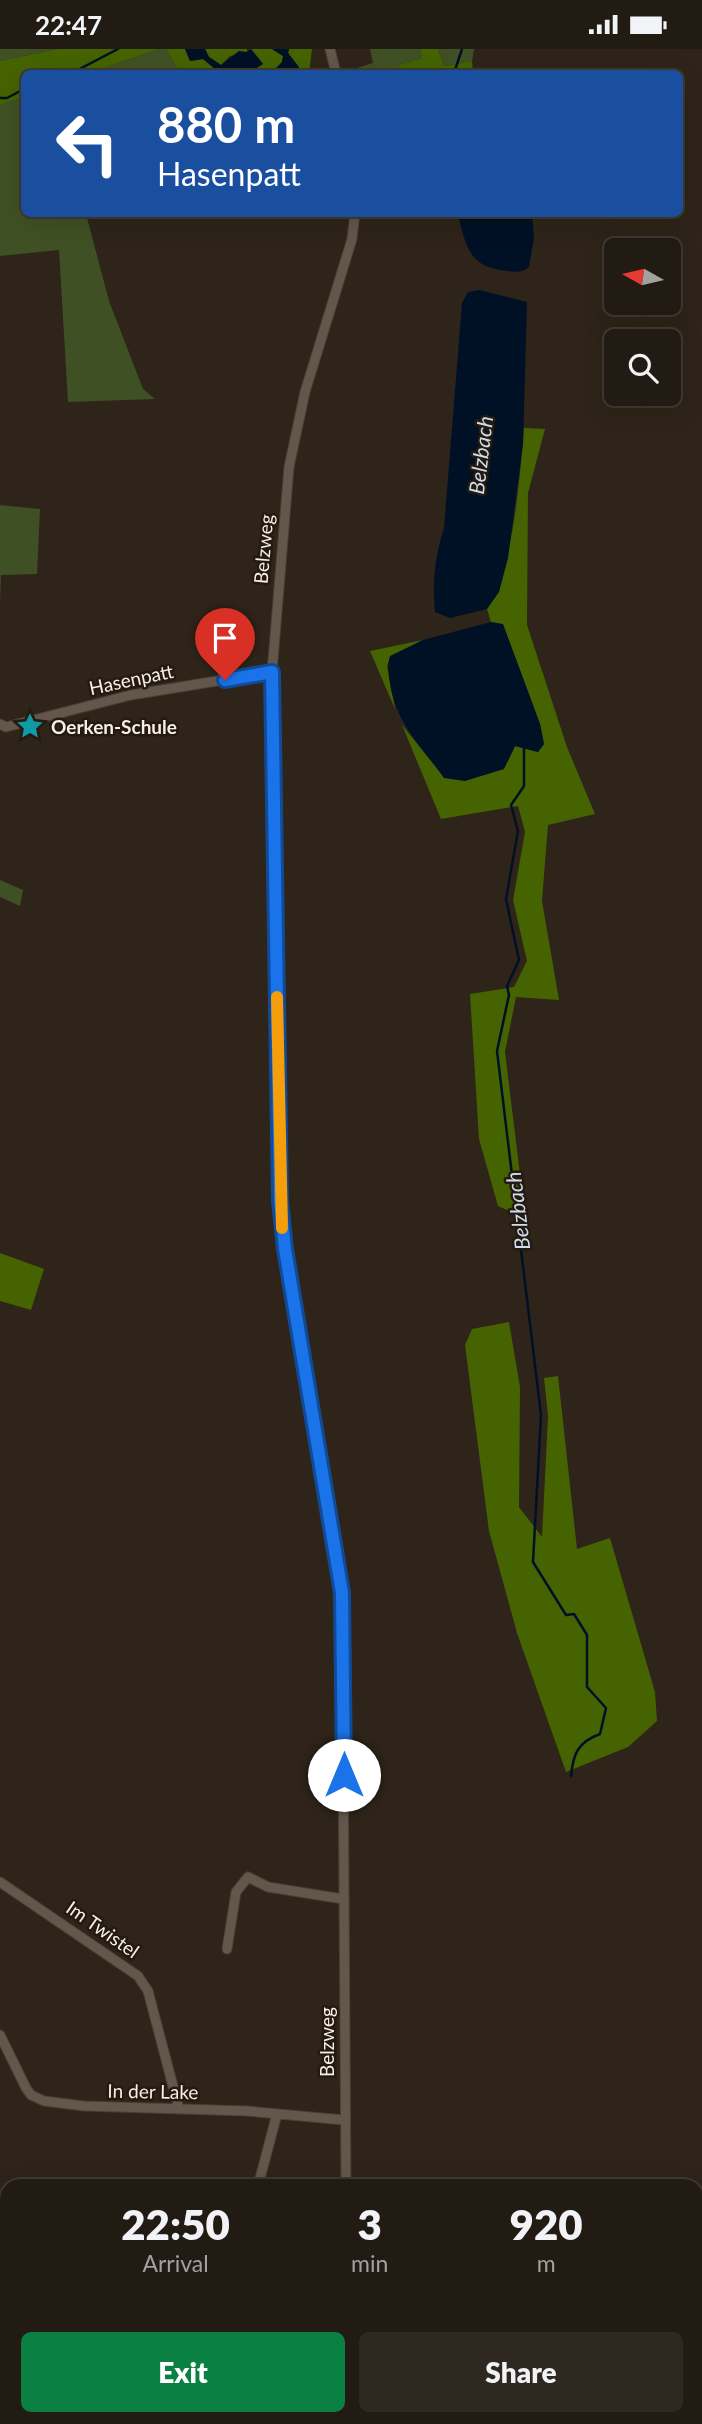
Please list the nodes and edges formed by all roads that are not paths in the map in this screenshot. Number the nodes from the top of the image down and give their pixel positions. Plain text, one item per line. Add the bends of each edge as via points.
1 (330, 49) edge
2 (335, 70) edge
3 (355, 217) edge
4 (272, 672) junction
5 (0, 724) edge
6 (0, 1882) edge
7 (343, 1899) junction
8 (227, 1949) dead end
9 (0, 2035) edge
10 (179, 2109) junction
11 (277, 2114) junction
12 (344, 2120) junction
13 (260, 2179) edge
14 (346, 2179) edge

1 - 2 street
3 - 4 street, Belzweg via 352,239 305,392 289,467
4 - 5 street, Hasenpatt via 131,695 6,727
4 - 7 street, Belzweg via 280,1201 342,1593
6 - 10 street, Im Twistel via 138,1976 148,1991
7 - 8 street via 268,1887 248,1877 236,1892
7 - 12 street, Belzweg
9 - 10 street, In der Lake via 26,2088 37,2098 118,2109
10 - 11 street, In der Lake
11 - 12 street, In der Lake
11 - 13 street
12 - 14 street, Belzweg

